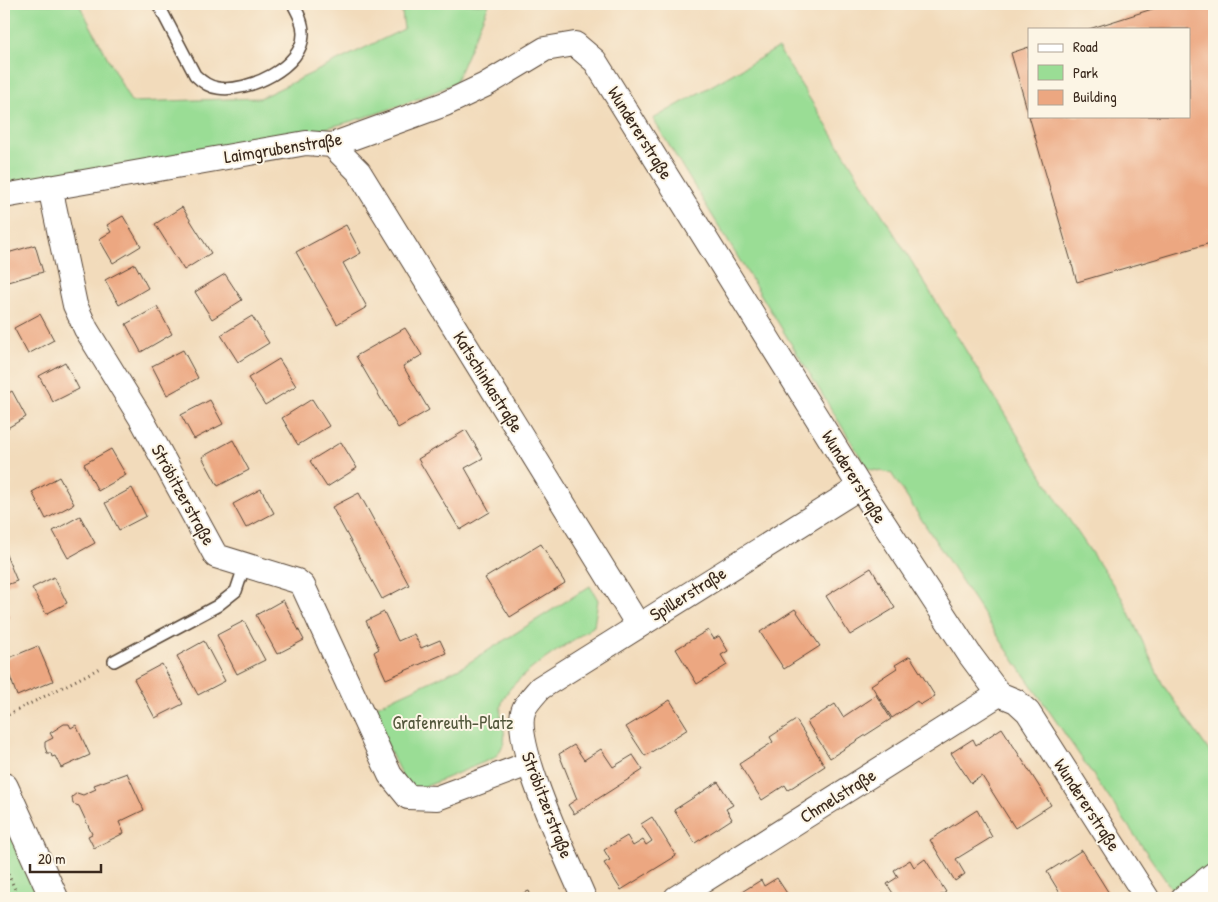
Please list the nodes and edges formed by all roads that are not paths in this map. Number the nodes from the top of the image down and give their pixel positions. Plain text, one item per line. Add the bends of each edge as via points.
1 (158, 4) edge
2 (293, 4) edge
3 (575, 44) joint
4 (332, 145) junction
5 (50, 187) junction
6 (4, 196) edge
7 (860, 487) junction
8 (245, 564) junction
9 (638, 625) junction
10 (114, 660) road end
11 (999, 694) junction
12 (523, 710) joint
13 (528, 764) junction
14 (4, 787) edge
15 (1214, 874) edge
16 (54, 898) edge
17 (584, 898) edge
18 (676, 898) edge
19 (1147, 898) edge
20 (1183, 898) edge

1 - 2 lane via 195,75 209,85 229,89 264,79 293,58 304,33
3 - 4 street, Laimgrubenstraße via 545,49 485,85 445,104
3 - 7 street, Wundererstraße via 595,61
4 - 5 street, Laimgrubenstraße via 306,143
4 - 9 street, Katschinkastraße via 359,172
5 - 6 street, Laimgrubenstraße
5 - 8 street, Ströbitzerstraße via 76,305 86,329 142,420 216,556
7 - 9 street, Spillerstraße
7 - 11 street, Wundererstraße
8 - 10 lane via 236,591 217,606
8 - 13 street, Ströbitzerstraße via 297,581 303,586 390,775 408,798 437,798
9 - 12 street, Spillerstraße via 540,688
11 - 18 street, Chmelstraße
11 - 19 street, Wundererstraße via 1016,701 1028,712
12 - 13 street, Ströbitzerstraße via 522,737
13 - 17 street, Ströbitzerstraße
14 - 16 street
15 - 20 street

